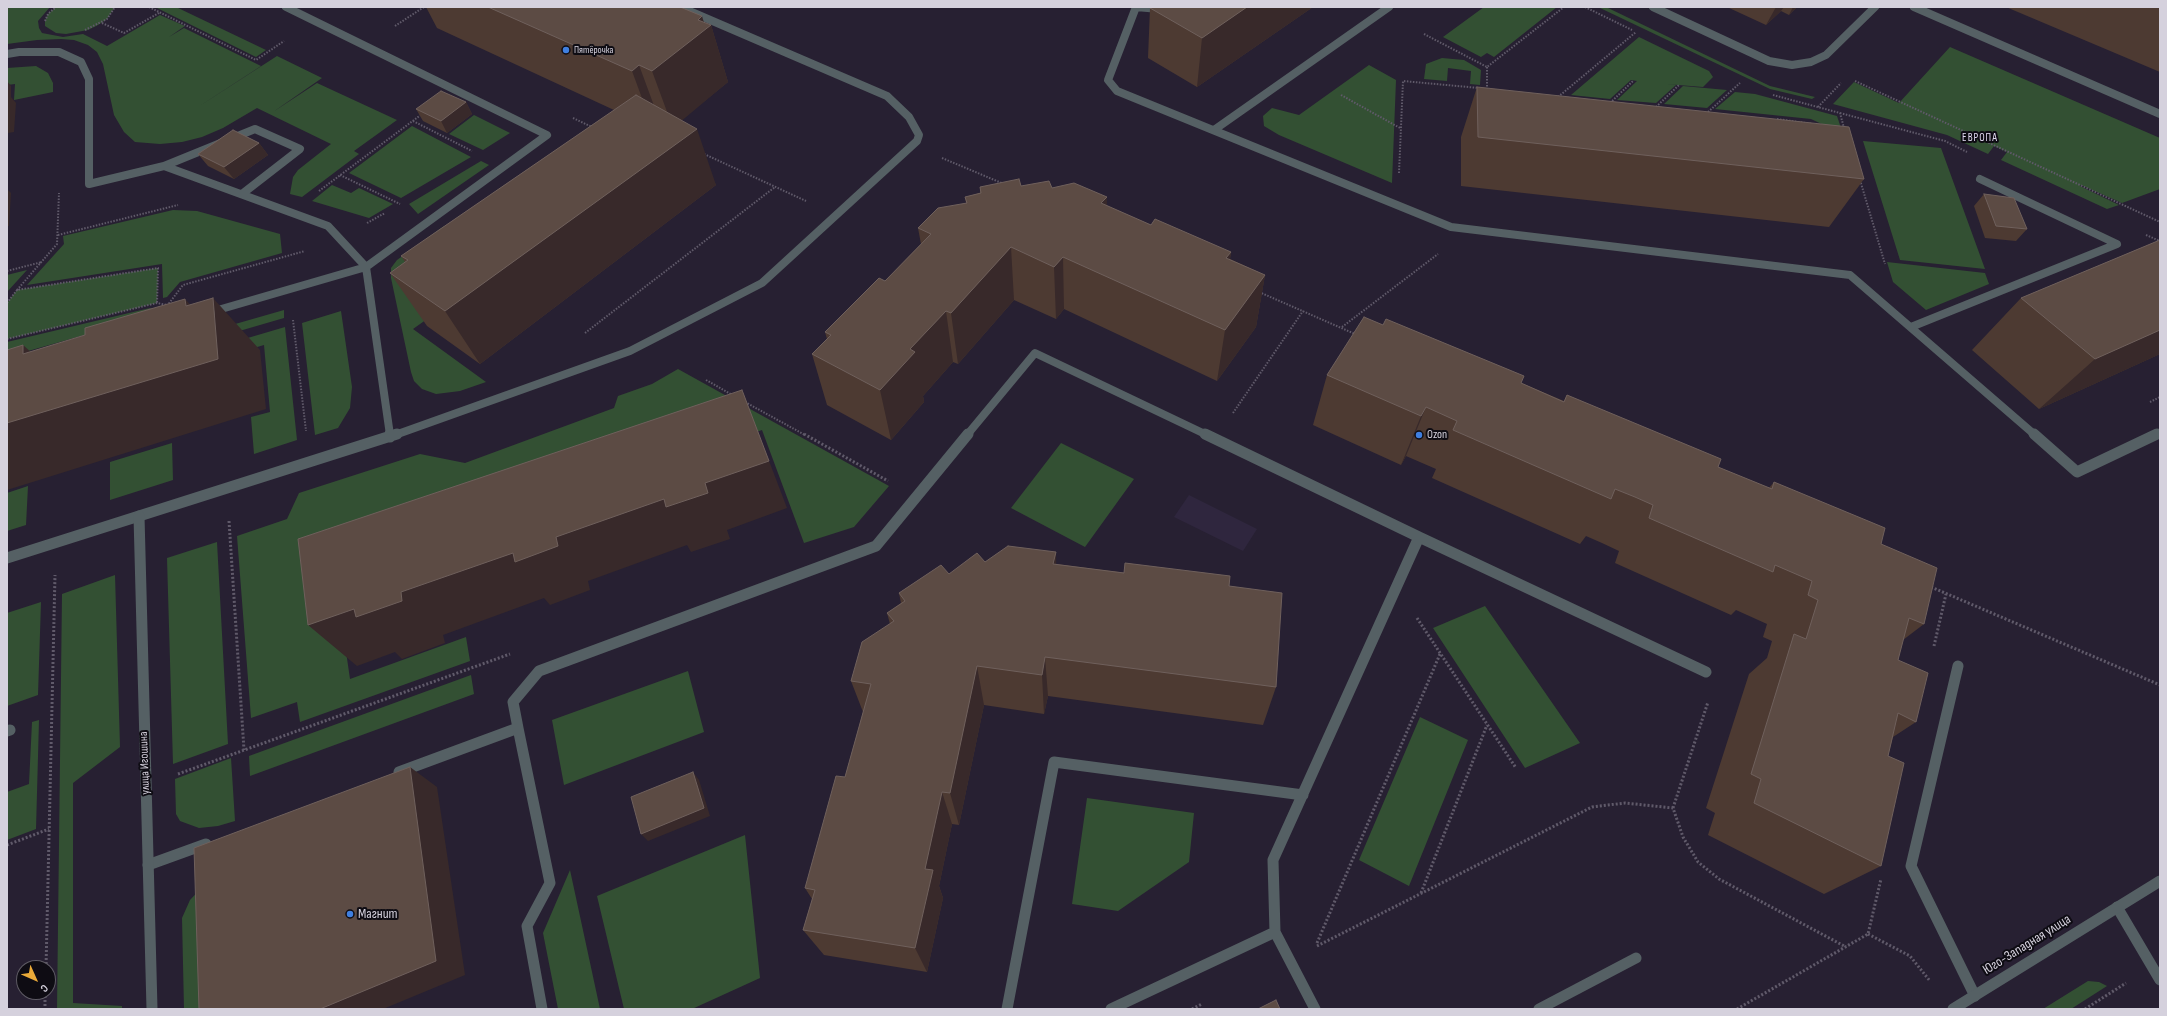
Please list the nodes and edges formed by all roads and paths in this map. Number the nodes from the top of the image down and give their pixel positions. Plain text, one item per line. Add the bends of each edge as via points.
1 (115, 7) edge
2 (149, 7) edge
3 (286, 7) edge
4 (424, 7) edge
5 (680, 7) edge
6 (1136, 7) edge
7 (1163, 7) edge
8 (1389, 7) edge
9 (1564, 7) edge
10 (1653, 7) edge
11 (1875, 7) edge
12 (1914, 7) edge
13 (160, 12) junction
14 (113, 13) dead end
15 (315, 21) junction
16 (102, 23) dead end
17 (391, 29) dead end
18 (1636, 32) dead end
19 (1424, 34) dead end
20 (7, 54) edge
21 (1487, 67) junction
22 (1633, 81) dead end
23 (1855, 81) dead end
24 (1740, 83) dead end
25 (1679, 85) dead end
26 (1487, 89) junction
27 (456, 90) junction
28 (1495, 90) edge
29 (1341, 95) dead end
30 (1565, 98) edge
31 (1602, 102) edge
32 (1610, 103) junction
33 (1618, 103) edge
34 (1649, 106) edge
35 (1656, 107) junction
36 (1664, 108) edge
37 (1700, 112) edge
38 (1708, 112) junction
39 (1716, 113) edge
40 (2160, 114) edge
41 (1771, 118) edge
42 (412, 121) junction
43 (1817, 125) edge
44 (1400, 128) junction
45 (1214, 130) junction
46 (917, 141) junction
47 (697, 151) dead end
48 (474, 152) dead end
49 (164, 166) junction
50 (1399, 174) dead end
51 (340, 175) junction
52 (1859, 177) edge
53 (1980, 179) dead end
54 (1005, 184) edge
55 (776, 187) junction
56 (60, 188) dead end
57 (242, 194) junction
58 (184, 205) dead end
59 (291, 211) junction
60 (836, 215) junction
61 (2160, 222) edge
62 (420, 227) junction
63 (1451, 227) junction
64 (58, 235) junction
65 (311, 249) dead end
66 (42, 262) junction
67 (366, 267) junction
68 (1885, 267) dead end
69 (7, 271) edge
70 (1252, 289) edge
71 (18, 290) junction
72 (7, 303) edge
73 (157, 303) junction
74 (167, 305) junction
75 (163, 310) edge
76 (1303, 311) junction
77 (205, 313) edge
78 (286, 323) dead end
79 (1911, 327) junction
80 (1342, 328) junction
81 (1356, 334) edge
82 (582, 335) dead end
83 (7, 339) edge
84 (706, 380) dead end
85 (1229, 419) dead end
86 (2160, 433) edge
87 (306, 434) dead end
88 (390, 437) junction
89 (895, 485) dead end
90 (227, 488) junction
91 (139, 516) junction
92 (1419, 537) junction
93 (56, 543) junction
94 (7, 558) edge
95 (1924, 584) edge
96 (1946, 594) junction
97 (1413, 612) dead end
98 (1933, 648) dead end
99 (514, 652) dead end
100 (1440, 654) junction
101 (1958, 666) dead end
102 (1706, 672) dead end
103 (2160, 685) edge
104 (1487, 725) junction
105 (518, 728) junction
106 (244, 750) junction
107 (1516, 768) dead end
108 (385, 777) edge
109 (146, 786) junction
110 (1303, 795) junction
111 (49, 829) junction
112 (215, 840) edge
113 (7, 845) edge
114 (148, 865) junction
115 (1882, 872) edge
116 (2160, 881) edge
117 (1420, 894) junction
118 (2117, 907) junction
119 (1275, 932) junction
120 (1868, 934) junction
121 (1846, 947) junction
122 (1636, 958) dead end
123 (46, 960) edge
124 (2152, 966) junction
125 (2160, 980) edge
126 (1975, 996) junction
127 (152, 1009) edge
128 (542, 1009) edge
129 (1007, 1009) edge
130 (1111, 1009) edge
131 (1315, 1009) edge
132 (1538, 1009) edge
133 (1738, 1009) edge
134 (1953, 1009) edge
135 (2085, 1009) edge

1 - 14 path
2 - 13 path
3 - 15 street
4 - 17 path
5 - 46 street via 887,96 909,117 919,135
6 - 7 street
6 - 45 street via 1108,80 1117,91
8 - 45 street
9 - 21 path
10 - 11 street via 1769,61 1792,65 1811,62 1826,55
12 - 40 street
13 - 15 path via 256,60
13 - 16 path via 124,34
15 - 27 street
18 - 30 path via 1557,97
19 - 21 path
20 - 49 street via 59,52 81,62 89,79 89,184
21 - 26 path
22 - 32 path
23 - 61 path
24 - 38 path
25 - 35 path
26 - 28 path
26 - 44 path via 1403,81
27 - 42 path
27 - 62 street via 547,135
29 - 44 path
31 - 32 path
32 - 33 path
34 - 35 path
35 - 36 path
37 - 38 path
38 - 39 path
41 - 43 path via 1811,122
42 - 48 path
42 - 51 path
44 - 50 path
45 - 63 street
46 - 54 path via 933,154
46 - 60 street
47 - 55 path
49 - 57 street
49 - 57 street via 255,129 300,149
51 - 59 path
51 - 62 path via 399,204
52 - 68 path
53 - 79 street via 2117,244
55 - 60 path
55 - 82 path
56 - 64 path
57 - 59 street
58 - 64 path via 154,210
59 - 67 street via 328,226
60 - 88 street via 762,282 630,351
62 - 67 street
63 - 79 street via 1850,274
63 - 80 path via 1450,246
64 - 66 path via 57,244
65 - 74 path via 183,285
66 - 69 path
66 - 71 path
67 - 77 street
67 - 88 street
70 - 76 path
71 - 72 path
71 - 73 path via 158,268
73 - 74 path
73 - 83 path
74 - 75 path
76 - 80 path
76 - 85 path
78 - 87 path via 293,320
79 - 86 street via 2077,472
80 - 81 path
84 - 89 path
88 - 90 street
90 - 91 street
90 - 106 path
91 - 93 street
91 - 109 street, улица Игошина
92 - 102 street
92 - 105 street via 1035,353 876,546 539,671 513,702
92 - 110 street
93 - 94 street
93 - 111 path
95 - 96 path
96 - 98 path
96 - 103 path
97 - 100 path
99 - 106 path
100 - 104 path
100 - 117 path via 1315,947
101 - 126 street via 1911,866
104 - 107 path
104 - 117 path
105 - 108 street
105 - 128 street via 550,883 527,926
106 - 109 path
109 - 114 street, улица Игошина
110 - 119 street via 1273,860
110 - 129 street via 1054,762
111 - 113 path
111 - 123 path
112 - 114 street
114 - 127 street, улица Игошина
115 - 120 path
116 - 118 street, Юго-Западная улица
117 - 121 path via 1592,807 1625,803 1673,808 1683,837 1698,862 1718,880
118 - 124 street
118 - 126 street, Юго-Западная улица
119 - 130 street
119 - 131 street
120 - 121 path
120 - 134 path via 1910,956
121 - 133 path
122 - 132 street
124 - 125 street
124 - 135 path
126 - 134 street, Юго-Западная улица

